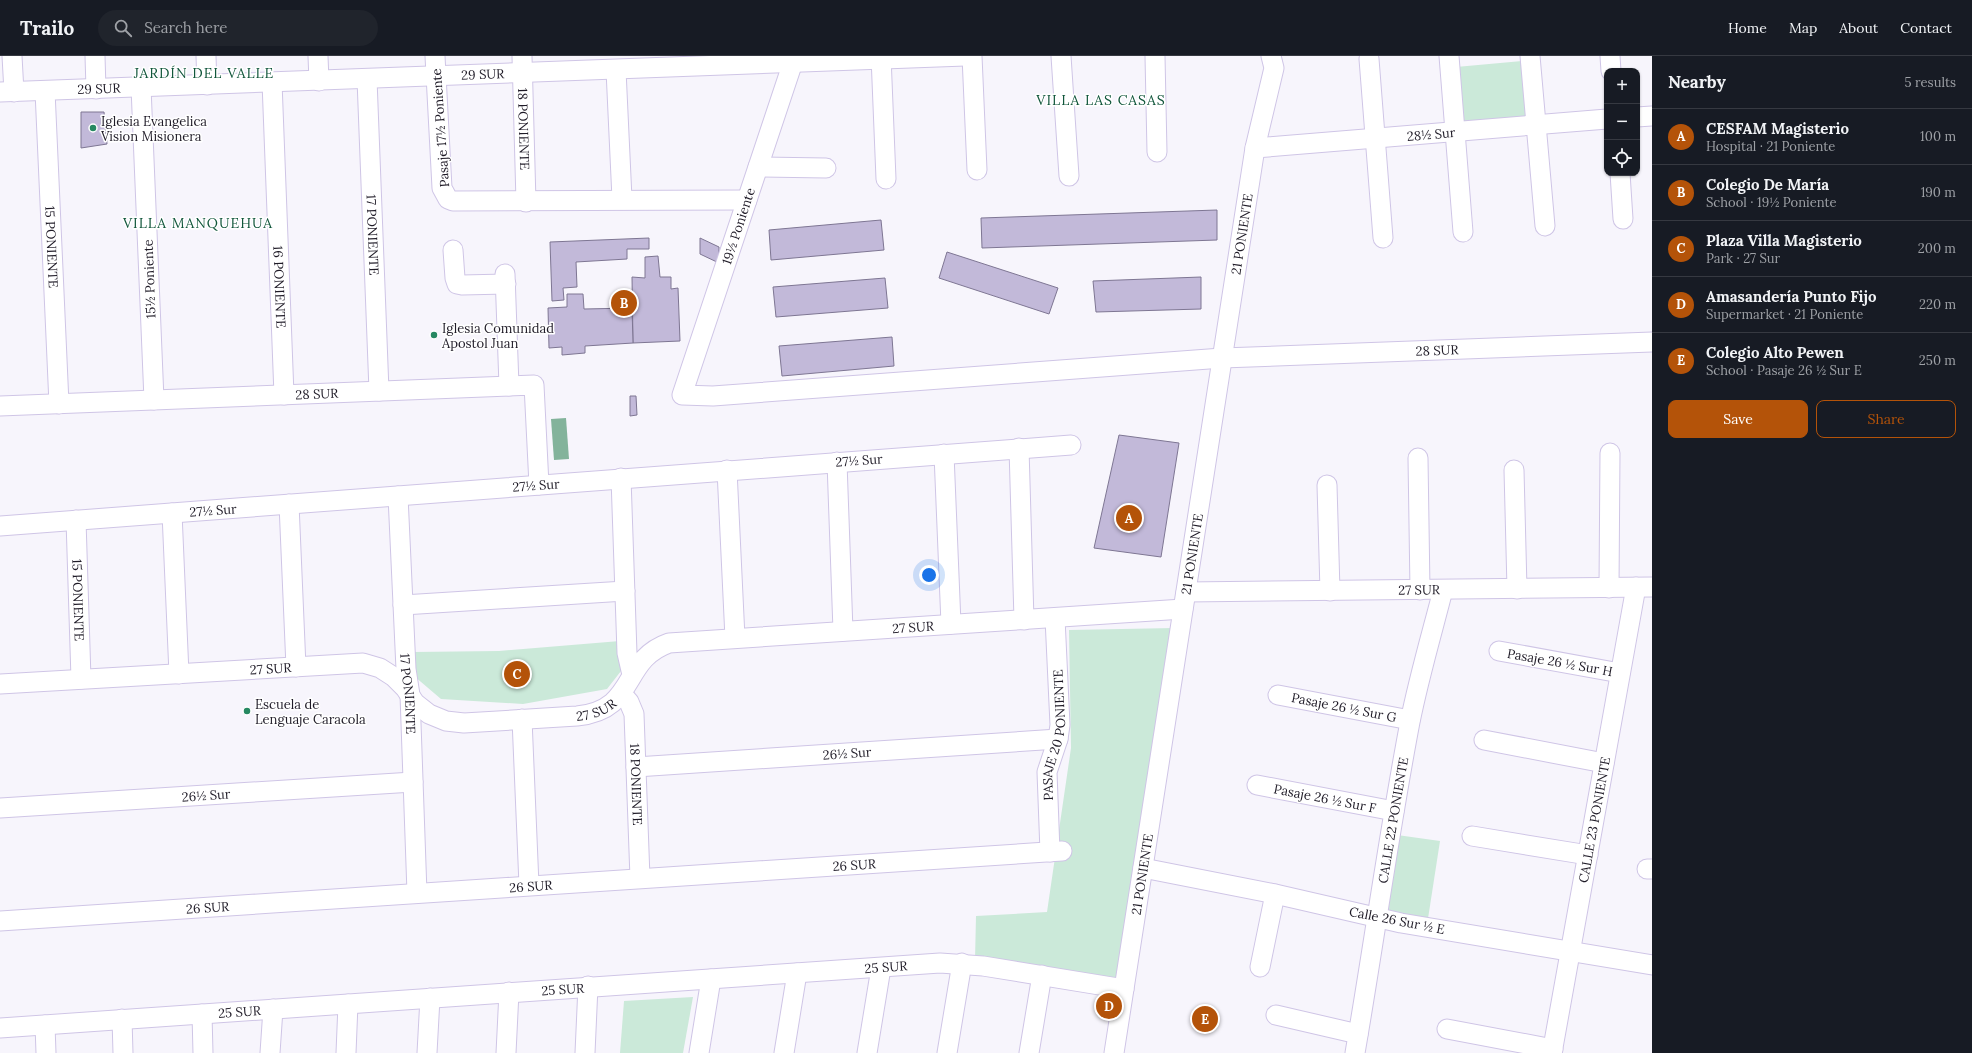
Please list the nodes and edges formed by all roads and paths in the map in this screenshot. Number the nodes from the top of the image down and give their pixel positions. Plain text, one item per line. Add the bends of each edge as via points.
1 (12, 56) edge
2 (95, 56) edge
3 (206, 56) edge
4 (318, 56) edge
5 (436, 56) edge
6 (965, 56) edge
7 (972, 56) edge
8 (1061, 56) edge
9 (1155, 56) edge
10 (1271, 56) edge
11 (1449, 56) edge
12 (1530, 56) edge
13 (1610, 56) edge
14 (881, 58) edge
15 (1369, 59) dead end
16 (793, 60) edge
17 (733, 61) edge
18 (657, 62) edge
19 (522, 65) edge
20 (1611, 68) edge
21 (616, 70) junction
22 (436, 76) junction
23 (367, 79) junction
24 (319, 81) junction
25 (272, 82) junction
26 (207, 85) junction
27 (141, 87) junction
28 (96, 89) junction
29 (45, 91) junction
30 (7, 92) edge
31 (1652, 116) edge
32 (1640, 117) edge
33 (1604, 119) edge
34 (1536, 125) junction
35 (1455, 132) junction
36 (1375, 138) junction
37 (1255, 148) junction
38 (1157, 152) dead end
39 (758, 167) junction
40 (826, 168) dead end
41 (977, 170) dead end
42 (1068, 176) dead end
43 (1620, 176) edge
44 (886, 179) dead end
45 (622, 199) junction
46 (747, 200) junction
47 (526, 202) junction
48 (1623, 219) dead end
49 (1545, 226) dead end
50 (1463, 232) dead end
51 (1383, 238) dead end
52 (453, 250) dead end
53 (1652, 342) edge
54 (1222, 358) junction
55 (509, 386) junction
56 (379, 391) junction
57 (284, 395) junction
58 (682, 395) joint
59 (154, 400) junction
60 (59, 404) junction
61 (0, 406) edge
62 (1071, 445) dead end
63 (1019, 448) junction
64 (1610, 453) dead end
65 (944, 454) junction
66 (1418, 458) dead end
67 (837, 462) junction
68 (727, 470) junction
69 (1514, 470) dead end
70 (622, 478) junction
71 (539, 485) junction
72 (1327, 485) dead end
73 (398, 496) junction
74 (289, 504) junction
75 (172, 513) junction
76 (76, 520) junction
77 (0, 526) edge
78 (1644, 587) edge
79 (1609, 588) junction
80 (1517, 589) junction
81 (625, 590) junction
82 (1420, 590) junction
83 (1443, 590) junction
84 (1330, 592) junction
85 (1184, 600) junction
86 (403, 605) junction
87 (1055, 618) junction
88 (1024, 620) junction
89 (951, 624) junction
90 (843, 631) junction
91 (735, 638) junction
92 (1499, 651) dead end
93 (296, 667) junction
94 (1620, 673) junction
95 (179, 674) junction
96 (632, 675) junction
97 (81, 679) junction
98 (0, 684) edge
99 (622, 694) junction
100 (410, 695) junction
101 (1278, 695) dead end
102 (522, 719) junction
103 (1410, 720) junction
104 (1058, 739) junction
105 (1484, 740) dead end
106 (1604, 763) junction
107 (636, 767) junction
108 (413, 782) junction
109 (1256, 785) dead end
110 (0, 808) edge
111 (1394, 811) junction
112 (1472, 836) dead end
113 (1056, 851) joint
114 (1588, 855) junction
115 (1143, 868) junction
116 (640, 878) junction
117 (528, 885) junction
118 (417, 892) junction
119 (1275, 894) junction
120 (1377, 918) junction
121 (0, 921) edge
122 (1570, 951) junction
123 (962, 963) junction
124 (1652, 965) edge
125 (1260, 967) dead end
126 (881, 968) junction
127 (797, 973) junction
128 (1042, 975) junction
129 (710, 979) junction
130 (588, 986) junction
131 (1124, 989) junction
132 (509, 992) junction
133 (430, 998) junction
134 (348, 1004) junction
135 (273, 1009) junction
136 (202, 1014) junction
137 (1276, 1015) dead end
138 (122, 1019) junction
139 (45, 1025) junction
140 (0, 1028) edge
141 (1447, 1029) dead end
142 (1358, 1034) junction
143 (1552, 1051) edge
144 (46, 1053) edge
145 (123, 1053) edge
146 (202, 1053) edge
147 (270, 1053) edge
148 (346, 1053) edge
149 (427, 1053) edge
150 (506, 1053) edge
151 (585, 1053) edge
152 (699, 1053) edge
153 (784, 1053) edge
154 (867, 1053) edge
155 (947, 1053) edge
156 (1029, 1053) edge
157 (1114, 1053) edge
158 (1355, 1053) edge

1 - 30 street
2 - 28 street
3 - 26 street
4 - 24 street
5 - 22 street, Pasaje 17½ Poniente
6 - 14 street, 29 SUR
7 - 41 street
8 - 42 street
9 - 38 street
10 - 37 street, 21 PONIENTE via 1274,68
11 - 35 street
12 - 34 street
13 - 20 street
14 - 16 street, 29 SUR
14 - 44 street
15 - 36 street
16 - 17 street, 29 SUR
16 - 39 street, 19½ Poniente
17 - 18 street, 29 SUR
18 - 21 street, 29 SUR
19 - 21 street, 29 SUR
19 - 22 street, 29 SUR
19 - 47 street, 18 PONIENTE
21 - 45 street
22 - 23 street, 29 SUR
22 - 47 street, Pasaje 17½ Poniente via 442,188 448,199 460,202
23 - 24 street, 29 SUR
23 - 56 street, 17 PONIENTE
24 - 25 street, 29 SUR
25 - 26 street, 29 SUR
25 - 57 street, 16 PONIENTE
26 - 27 street, 29 SUR
27 - 28 street, 29 SUR
27 - 59 street, 15½ Poniente
28 - 29 street, 29 SUR
29 - 30 street, 29 SUR
29 - 60 street, 15 PONIENTE
31 - 32 street
33 - 34 street, 28½ Sur
34 - 35 street, 28½ Sur
34 - 49 street
35 - 36 street, 28½ Sur
35 - 50 street
36 - 37 street, 28½ Sur
36 - 51 street
37 - 54 street, 21 PONIENTE
39 - 40 street
39 - 46 street, 19½ Poniente
43 - 48 street
45 - 46 street
45 - 47 street
46 - 58 street, 19½ Poniente
52 - 55 street via 457,284 505,279
53 - 54 street, 28 SUR
54 - 58 street, 28 SUR via 713,396
54 - 85 street, 21 PONIENTE
55 - 56 street, 28 SUR
55 - 71 street, 28 SUR via 534,385
56 - 57 street, 28 SUR
57 - 59 street, 28 SUR
59 - 60 street, 28 SUR
60 - 61 street, 28 SUR
62 - 63 street, 27½ Sur
63 - 65 street, 27½ Sur
63 - 88 street
64 - 79 street
65 - 67 street, 27½ Sur
65 - 89 street
66 - 82 street
67 - 68 street, 27½ Sur
67 - 90 street
68 - 70 street, 27½ Sur
68 - 91 street
69 - 80 street
70 - 71 street, 27½ Sur
70 - 81 street
71 - 73 street, 27½ Sur
72 - 84 street
73 - 74 street, 27½ Sur
73 - 86 street, 17 PONIENTE
74 - 75 street, 27½ Sur
74 - 93 street
75 - 76 street, 27½ Sur
75 - 95 street
76 - 77 street, 27½ Sur
76 - 97 street, 15 PONIENTE
78 - 79 street, 27 SUR
78 - 94 street, CALLE 23 PONIENTE
79 - 80 street, 27 SUR
80 - 83 street, 27 SUR
81 - 86 street
81 - 96 street via 627,653
82 - 83 street, 27 SUR
82 - 84 street, 27 SUR
83 - 103 street, CALLE 22 PONIENTE
84 - 85 street, 27 SUR
85 - 87 street, 27 SUR
85 - 115 street, 21 PONIENTE
86 - 100 street, 17 PONIENTE
87 - 88 street, 27 SUR
87 - 104 street, PASAJE 20 PONIENTE via 1060,725
88 - 89 street, 27 SUR
89 - 90 street, 27 SUR
90 - 91 street, 27 SUR
91 - 96 street, 27 SUR via 677,642 662,646 646,656
92 - 94 street, Pasaje 26 ½ Sur H
93 - 95 street, 27 SUR
93 - 100 street, 27 SUR via 353,663 372,665 394,677
94 - 106 street, CALLE 23 PONIENTE
95 - 97 street, 27 SUR
96 - 99 street, 27 SUR
97 - 98 street, 27 SUR
99 - 102 street, 27 SUR via 609,706 589,714
99 - 107 street, 18 PONIENTE via 634,714
100 - 102 street, 27 SUR via 422,709 446,722
100 - 108 street, 17 PONIENTE
101 - 103 street, Pasaje 26 ½ Sur G
102 - 117 street
103 - 111 street, CALLE 22 PONIENTE
104 - 107 street, 26½ Sur
104 - 113 street, PASAJE 20 PONIENTE via 1047,772
105 - 106 street
106 - 114 street, CALLE 23 PONIENTE
107 - 116 street, 18 PONIENTE
108 - 110 street, 26½ Sur
108 - 118 street, 17 PONIENTE
109 - 111 street, Pasaje 26 ½ Sur F
111 - 120 street, CALLE 22 PONIENTE
112 - 114 street
113 - 116 street, 26 SUR
114 - 122 street, CALLE 23 PONIENTE
115 - 119 street, Calle 26 Sur ½ E
115 - 131 street, 21 PONIENTE
116 - 117 street, 26 SUR
117 - 118 street, 26 SUR
118 - 121 street, 26 SUR
119 - 120 street, Calle 26 Sur ½ E
119 - 125 street
120 - 122 street, Calle 26 Sur ½ E
120 - 142 street, CALLE 22 PONIENTE
122 - 124 street, Calle 26 Sur ½ E
122 - 143 street, CALLE 23 PONIENTE
123 - 126 street, 25 SUR
123 - 128 street, 25 SUR
123 - 155 street
126 - 127 street, 25 SUR
126 - 154 street
127 - 129 street, 25 SUR
127 - 153 street
128 - 131 street, 25 SUR
128 - 156 street
129 - 130 street, 25 SUR
129 - 152 street
130 - 132 street, 25 SUR
130 - 151 street
131 - 157 street, 21 PONIENTE
132 - 133 street, 25 SUR
132 - 150 street
133 - 134 street, 25 SUR
133 - 149 street
134 - 135 street, 25 SUR
134 - 148 street
135 - 136 street, 25 SUR
135 - 147 street
136 - 138 street, 25 SUR
136 - 146 street
137 - 142 street
138 - 139 street, 25 SUR
138 - 145 street
139 - 140 street, 25 SUR
139 - 144 street
141 - 143 street
142 - 158 street, CALLE 22 PONIENTE

